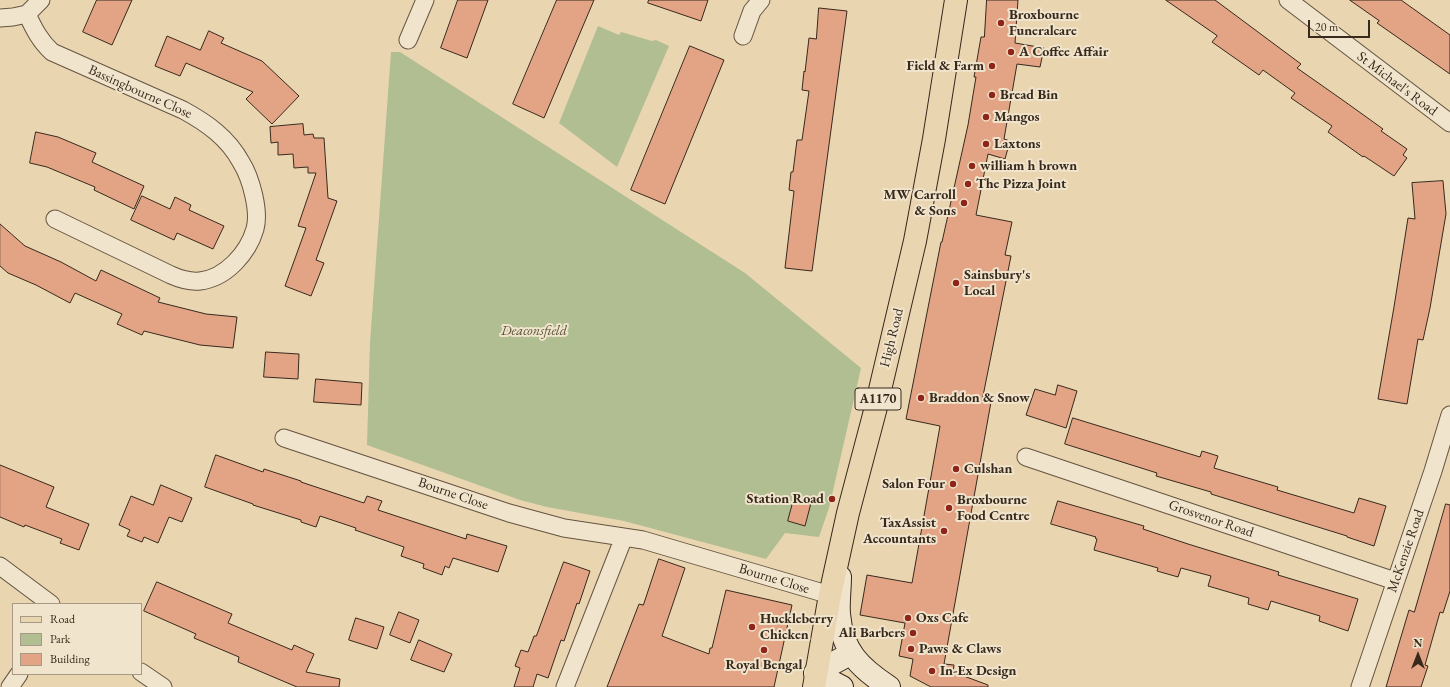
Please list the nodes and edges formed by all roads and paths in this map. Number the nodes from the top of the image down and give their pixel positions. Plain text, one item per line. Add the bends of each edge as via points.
1 (41, 0) edge
2 (425, 0) edge
3 (761, 0) edge
4 (956, 0) edge
5 (1288, 0) edge
6 (27, 14) junction
7 (0, 18) edge
8 (743, 36) dead end
9 (408, 40) dead end
10 (1450, 124) edge
11 (54, 219) dead end
12 (1450, 415) edge
13 (284, 438) dead end
14 (1026, 456) dead end
15 (624, 537) junction
16 (839, 556) junction
17 (0, 566) edge
18 (1395, 581) junction
19 (830, 595) junction
20 (50, 603) edge
21 (850, 654) junction
22 (142, 673) edge
23 (18, 675) edge
24 (814, 680) edge
25 (10, 687) edge
26 (163, 687) edge
27 (565, 687) edge
28 (842, 687) edge
29 (889, 687) edge
30 (1360, 687) edge

1 - 6 street
2 - 9 street
3 - 8 street via 752,12
4 - 16 main road, High Road / A1170 via 915,241
5 - 10 street, St Michael's Road
6 - 7 street
6 - 11 street, Bassingbourne Close via 44,46 52,52 183,110 214,129 235,152 245,169 251,185 256,214 255,228 240,257 221,274 201,281 171,275
12 - 18 street, McKenzie Road
13 - 15 street, Bourne Close via 509,513 564,528
14 - 18 street, Grosvenor Road
15 - 19 street, Bourne Close via 643,540
15 - 27 street
16 - 19 main road, High Road / A1170
16 - 21 main road via 839,613
17 - 20 street
18 - 30 street, McKenzie Road
19 - 24 main road, High Road / A1170
21 - 24 main road
21 - 29 main road via 864,670
22 - 26 street
23 - 25 street
24 - 28 main road

